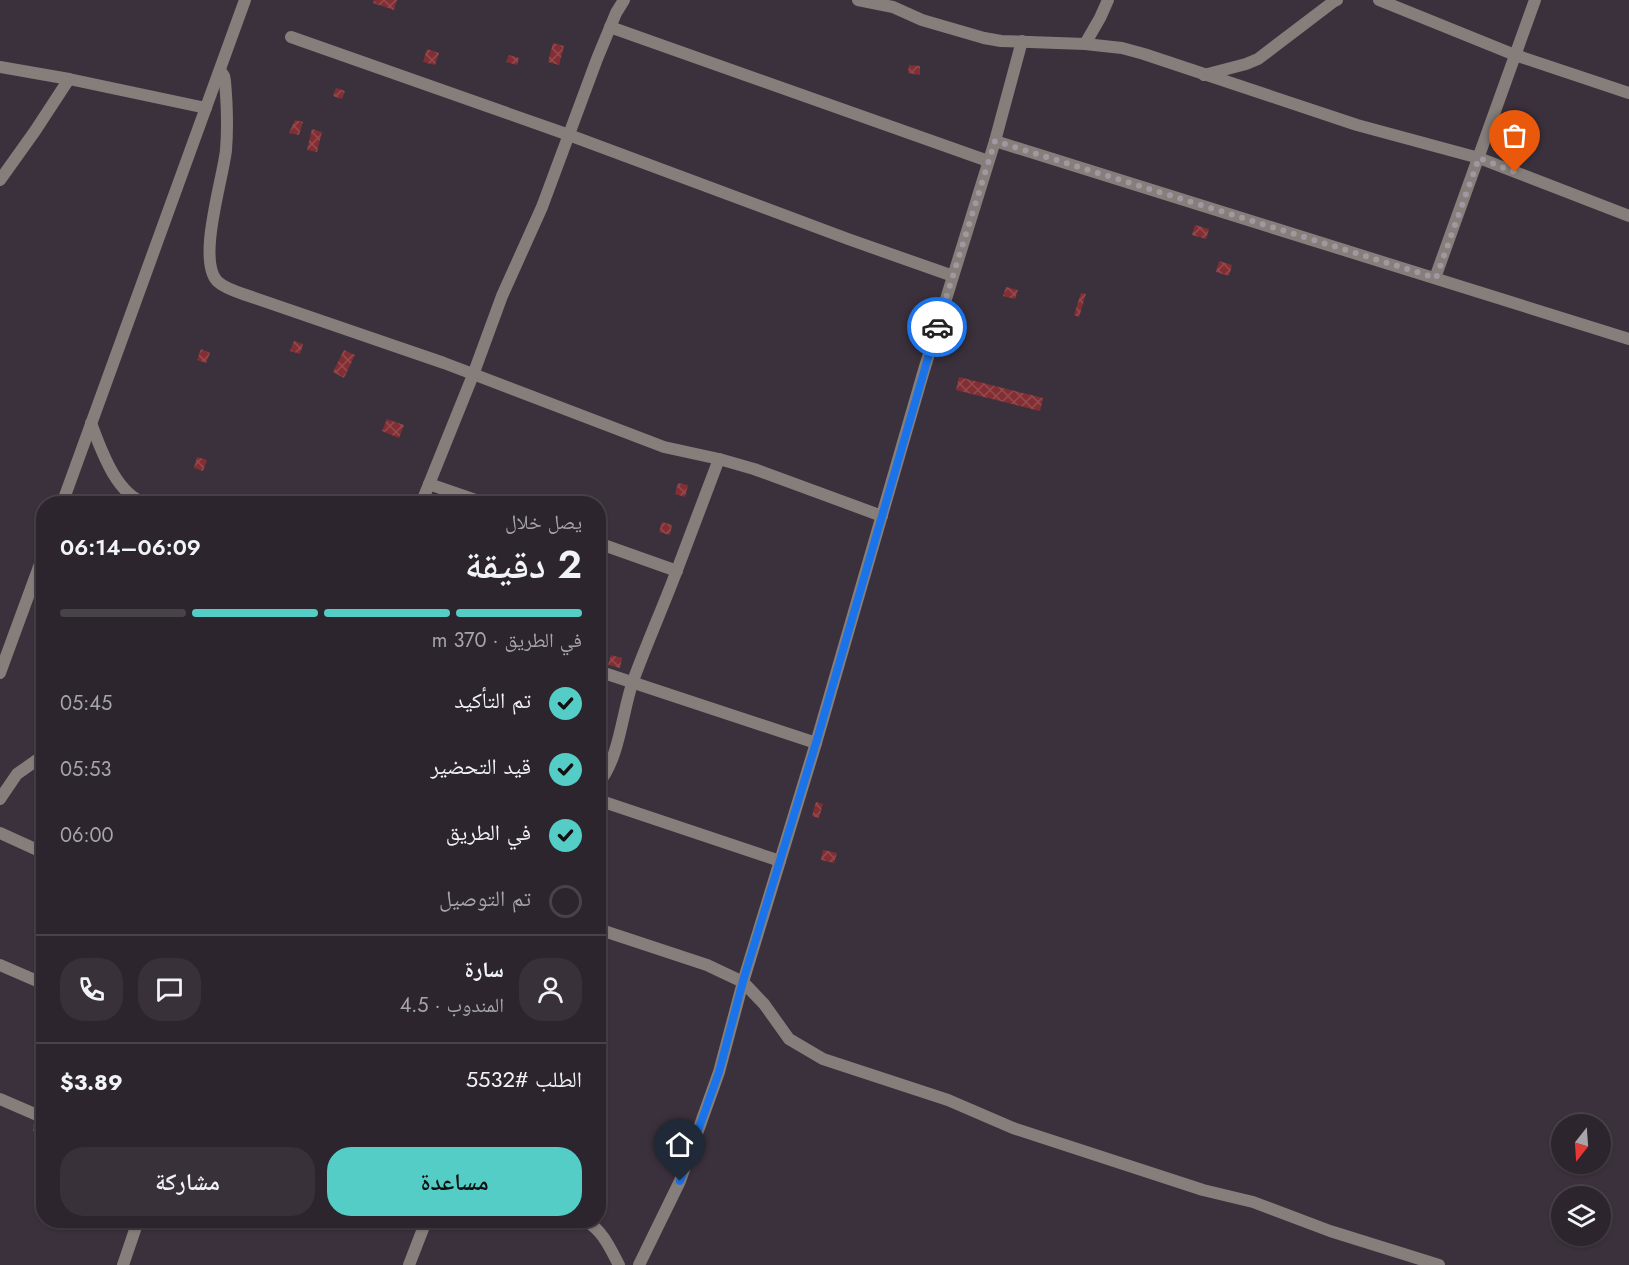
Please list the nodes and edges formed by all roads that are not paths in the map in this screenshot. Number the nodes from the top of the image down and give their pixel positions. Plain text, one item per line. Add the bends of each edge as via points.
1 (245, 0) edge
2 (624, 0) edge
3 (858, 0) edge
4 (1108, 0) edge
5 (1337, 0) edge
6 (1379, 0) edge
7 (1535, 0) edge
8 (610, 27) junction
9 (291, 37) dead end
10 (1022, 41) junction
11 (1085, 44) junction
12 (1515, 55) junction
13 (0, 67) edge
14 (220, 70) junction
15 (1204, 75) junction
16 (69, 79) junction
17 (1629, 93) edge
18 (206, 108) junction
19 (569, 135) junction
20 (995, 141) junction
21 (1479, 158) junction
22 (988, 160) junction
23 (0, 180) edge
24 (1629, 216) edge
25 (952, 276) junction
26 (1436, 278) junction
27 (1629, 339) edge
28 (473, 375) junction
29 (91, 423) junction
30 (719, 459) junction
31 (429, 484) junction
32 (124, 490) junction
33 (65, 496) edge
34 (124, 496) edge
35 (132, 496) edge
36 (424, 496) edge
37 (464, 496) edge
38 (882, 516) junction
39 (606, 546) edge
40 (677, 571) junction
41 (36, 576) edge
42 (0, 673) edge
43 (606, 674) edge
44 (632, 682) junction
45 (816, 743) junction
46 (36, 761) edge
47 (606, 770) edge
48 (0, 799) edge
49 (606, 803) edge
50 (0, 833) edge
51 (36, 849) edge
52 (780, 861) junction
53 (606, 932) edge
54 (0, 965) edge
55 (36, 981) edge
56 (743, 981) junction
57 (0, 1099) edge
58 (36, 1115) edge
59 (136, 1228) edge
60 (423, 1228) edge
61 (597, 1228) edge
62 (125, 1264) edge
63 (409, 1265) edge
64 (619, 1265) edge
65 (639, 1265) edge
66 (1440, 1265) edge

1 - 14 street
2 - 8 street
3 - 10 street via 893,7 964,33
4 - 11 street
5 - 15 street via 1258,59
6 - 12 street
7 - 12 street
8 - 19 street
8 - 22 street
9 - 19 street
10 - 11 street
10 - 20 street
11 - 15 street via 1122,48
12 - 17 street
12 - 21 street
13 - 16 street
14 - 18 street
14 - 28 street via 225,81 228,120 210,238 210,261 217,281 232,290
15 - 21 street via 1357,125
16 - 18 street
16 - 23 street
18 - 29 street
19 - 25 street
19 - 28 street
20 - 22 street
20 - 26 street
21 - 24 street
21 - 26 street
22 - 25 street
25 - 38 street
26 - 27 street
28 - 30 street via 664,447
28 - 31 street
29 - 32 street
29 - 33 street
30 - 38 street
30 - 40 street
31 - 36 street
31 - 37 street
32 - 34 street
32 - 35 street
38 - 45 street
39 - 40 street
40 - 44 street
41 - 42 street
43 - 44 street
44 - 45 street
44 - 47 street via 617,744
45 - 52 street
46 - 48 street via 17,774
49 - 52 street
50 - 51 street
52 - 56 street
53 - 56 street
54 - 55 street
56 - 65 street via 702,1123 680,1181
56 - 66 street via 789,1039 823,1059 948,1100 1012,1128
57 - 58 street
59 - 62 street
60 - 63 street
61 - 64 street

